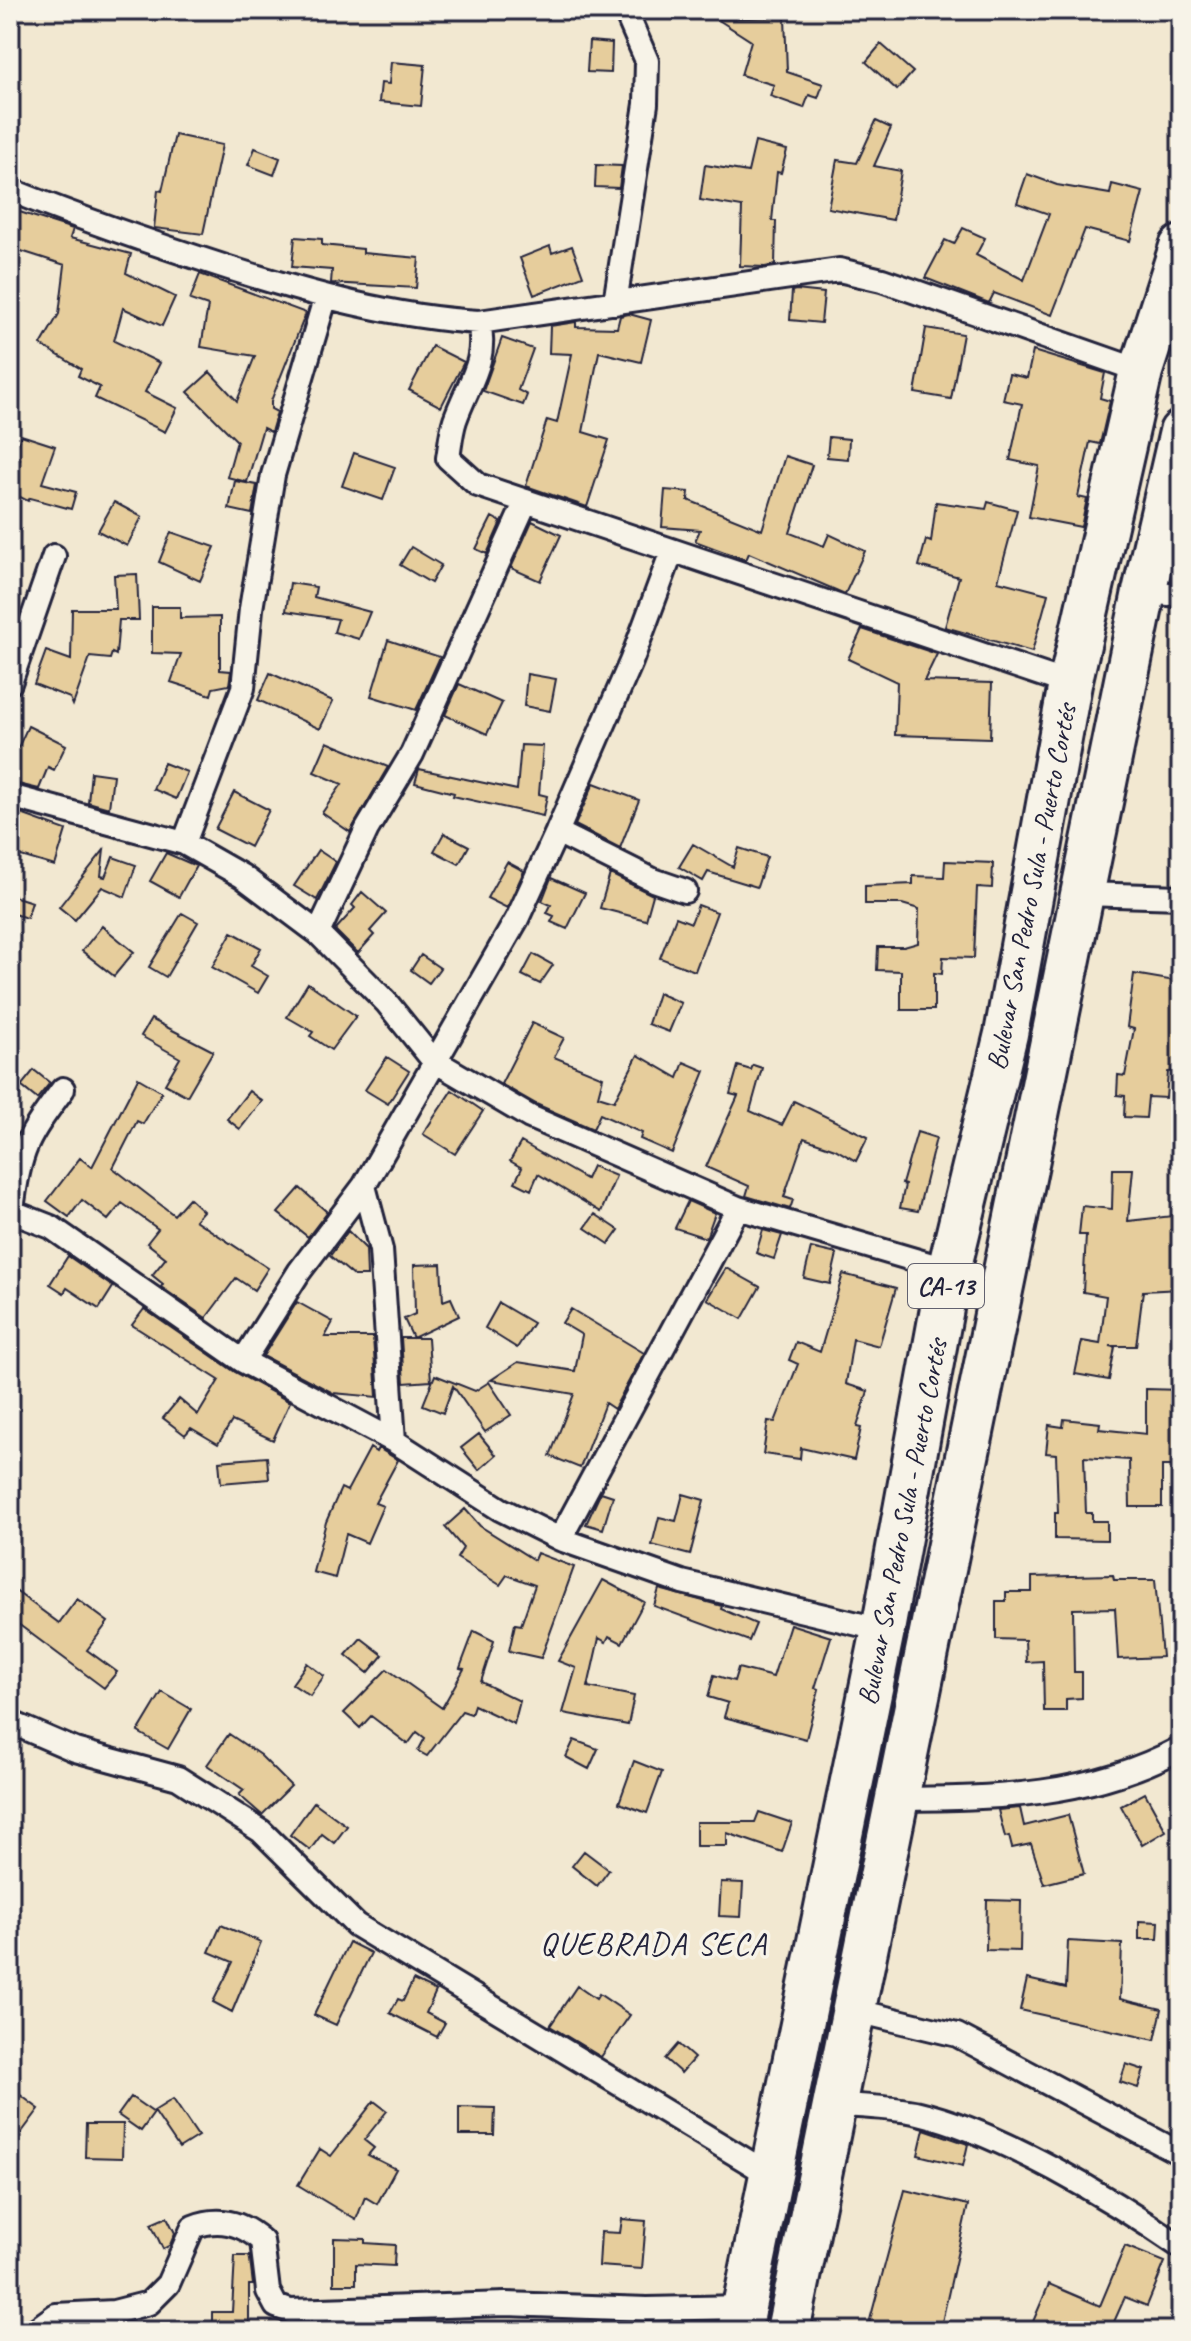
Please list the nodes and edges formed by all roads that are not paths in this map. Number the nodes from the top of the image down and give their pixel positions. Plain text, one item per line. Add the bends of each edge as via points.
1 (625, 10) edge
2 (10, 190) edge
3 (1181, 247) edge
4 (325, 299) junction
5 (615, 303) junction
6 (479, 322) junction
7 (1141, 371) junction
8 (1181, 432) edge
9 (526, 501) junction
10 (672, 551) junction
11 (54, 556) dead end
12 (1162, 594) edge
13 (10, 683) edge
14 (1070, 684) junction
15 (10, 796) edge
16 (557, 832) junction
17 (184, 843) junction
18 (685, 891) dead end
19 (1083, 894) junction
20 (1181, 897) edge
21 (318, 933) junction
22 (433, 1060) junction
23 (63, 1089) dead end
24 (364, 1186) junction
25 (738, 1208) junction
26 (11, 1211) edge
27 (949, 1270) junction
28 (243, 1361) junction
29 (394, 1441) junction
30 (560, 1539) junction
31 (883, 1630) junction
32 (10, 1722) edge
33 (1181, 1748) edge
34 (896, 1799) junction
35 (853, 2010) junction
36 (834, 2104) junction
37 (1181, 2154) edge
38 (772, 2176) junction
39 (1181, 2247) edge
40 (741, 2319) edge
41 (34, 2331) edge
42 (788, 2331) edge

1 - 5 street via 647,61 646,104
2 - 4 street via 113,232
3 - 7 highway, Bulevar San Pedro Sula - Puerto Cortés / CA-13
4 - 6 street via 438,320
4 - 17 street via 273,475 243,688
5 - 6 street
5 - 7 street via 839,270 882,280
6 - 9 street via 484,344 454,423 448,458 478,485
7 - 14 highway, Bulevar San Pedro Sula - Puerto Cortés / CA-13
8 - 12 highway, Bulevar San Pedro Sula - Puerto Cortés / CA-13
9 - 10 street
9 - 21 street via 412,754 367,829
10 - 14 street
10 - 16 street via 631,662
11 - 13 street
12 - 19 highway, Bulevar San Pedro Sula - Puerto Cortés / CA-13
14 - 27 highway, Bulevar San Pedro Sula - Puerto Cortés / CA-13 via 1006,1034
15 - 17 street
16 - 18 street
16 - 22 street via 517,919
17 - 21 street via 242,876
19 - 20 street
19 - 34 highway, Bulevar San Pedro Sula - Puerto Cortés / CA-13
21 - 22 street via 387,1003
22 - 24 street
22 - 25 street via 530,1117
23 - 26 street via 29,1135 17,1166
24 - 28 street via 299,1272
24 - 29 street via 381,1250
25 - 27 street
25 - 30 street
26 - 28 street via 51,1227
27 - 31 highway, Bulevar San Pedro Sula - Puerto Cortés / CA-13
28 - 29 street
29 - 30 street via 500,1509
30 - 31 street via 682,1582
31 - 38 highway, Bulevar San Pedro Sula - Puerto Cortés / CA-13
32 - 38 street via 75,1750 178,1778 261,1831 356,1925
33 - 34 street via 1118,1777 1068,1787 988,1798
34 - 35 highway, Bulevar San Pedro Sula - Puerto Cortés / CA-13
35 - 36 highway, Bulevar San Pedro Sula - Puerto Cortés / CA-13
35 - 37 street via 957,2035
36 - 39 street via 916,2112 963,2125 1134,2214
36 - 42 highway, Bulevar San Pedro Sula - Puerto Cortés / CA-13
38 - 40 highway, Bulevar San Pedro Sula - Puerto Cortés / CA-13
40 - 41 street via 506,2304 290,2311 276,2306 268,2291 262,2241 251,2230 210,2220 193,2227 168,2284 149,2303 114,2312 56,2315

